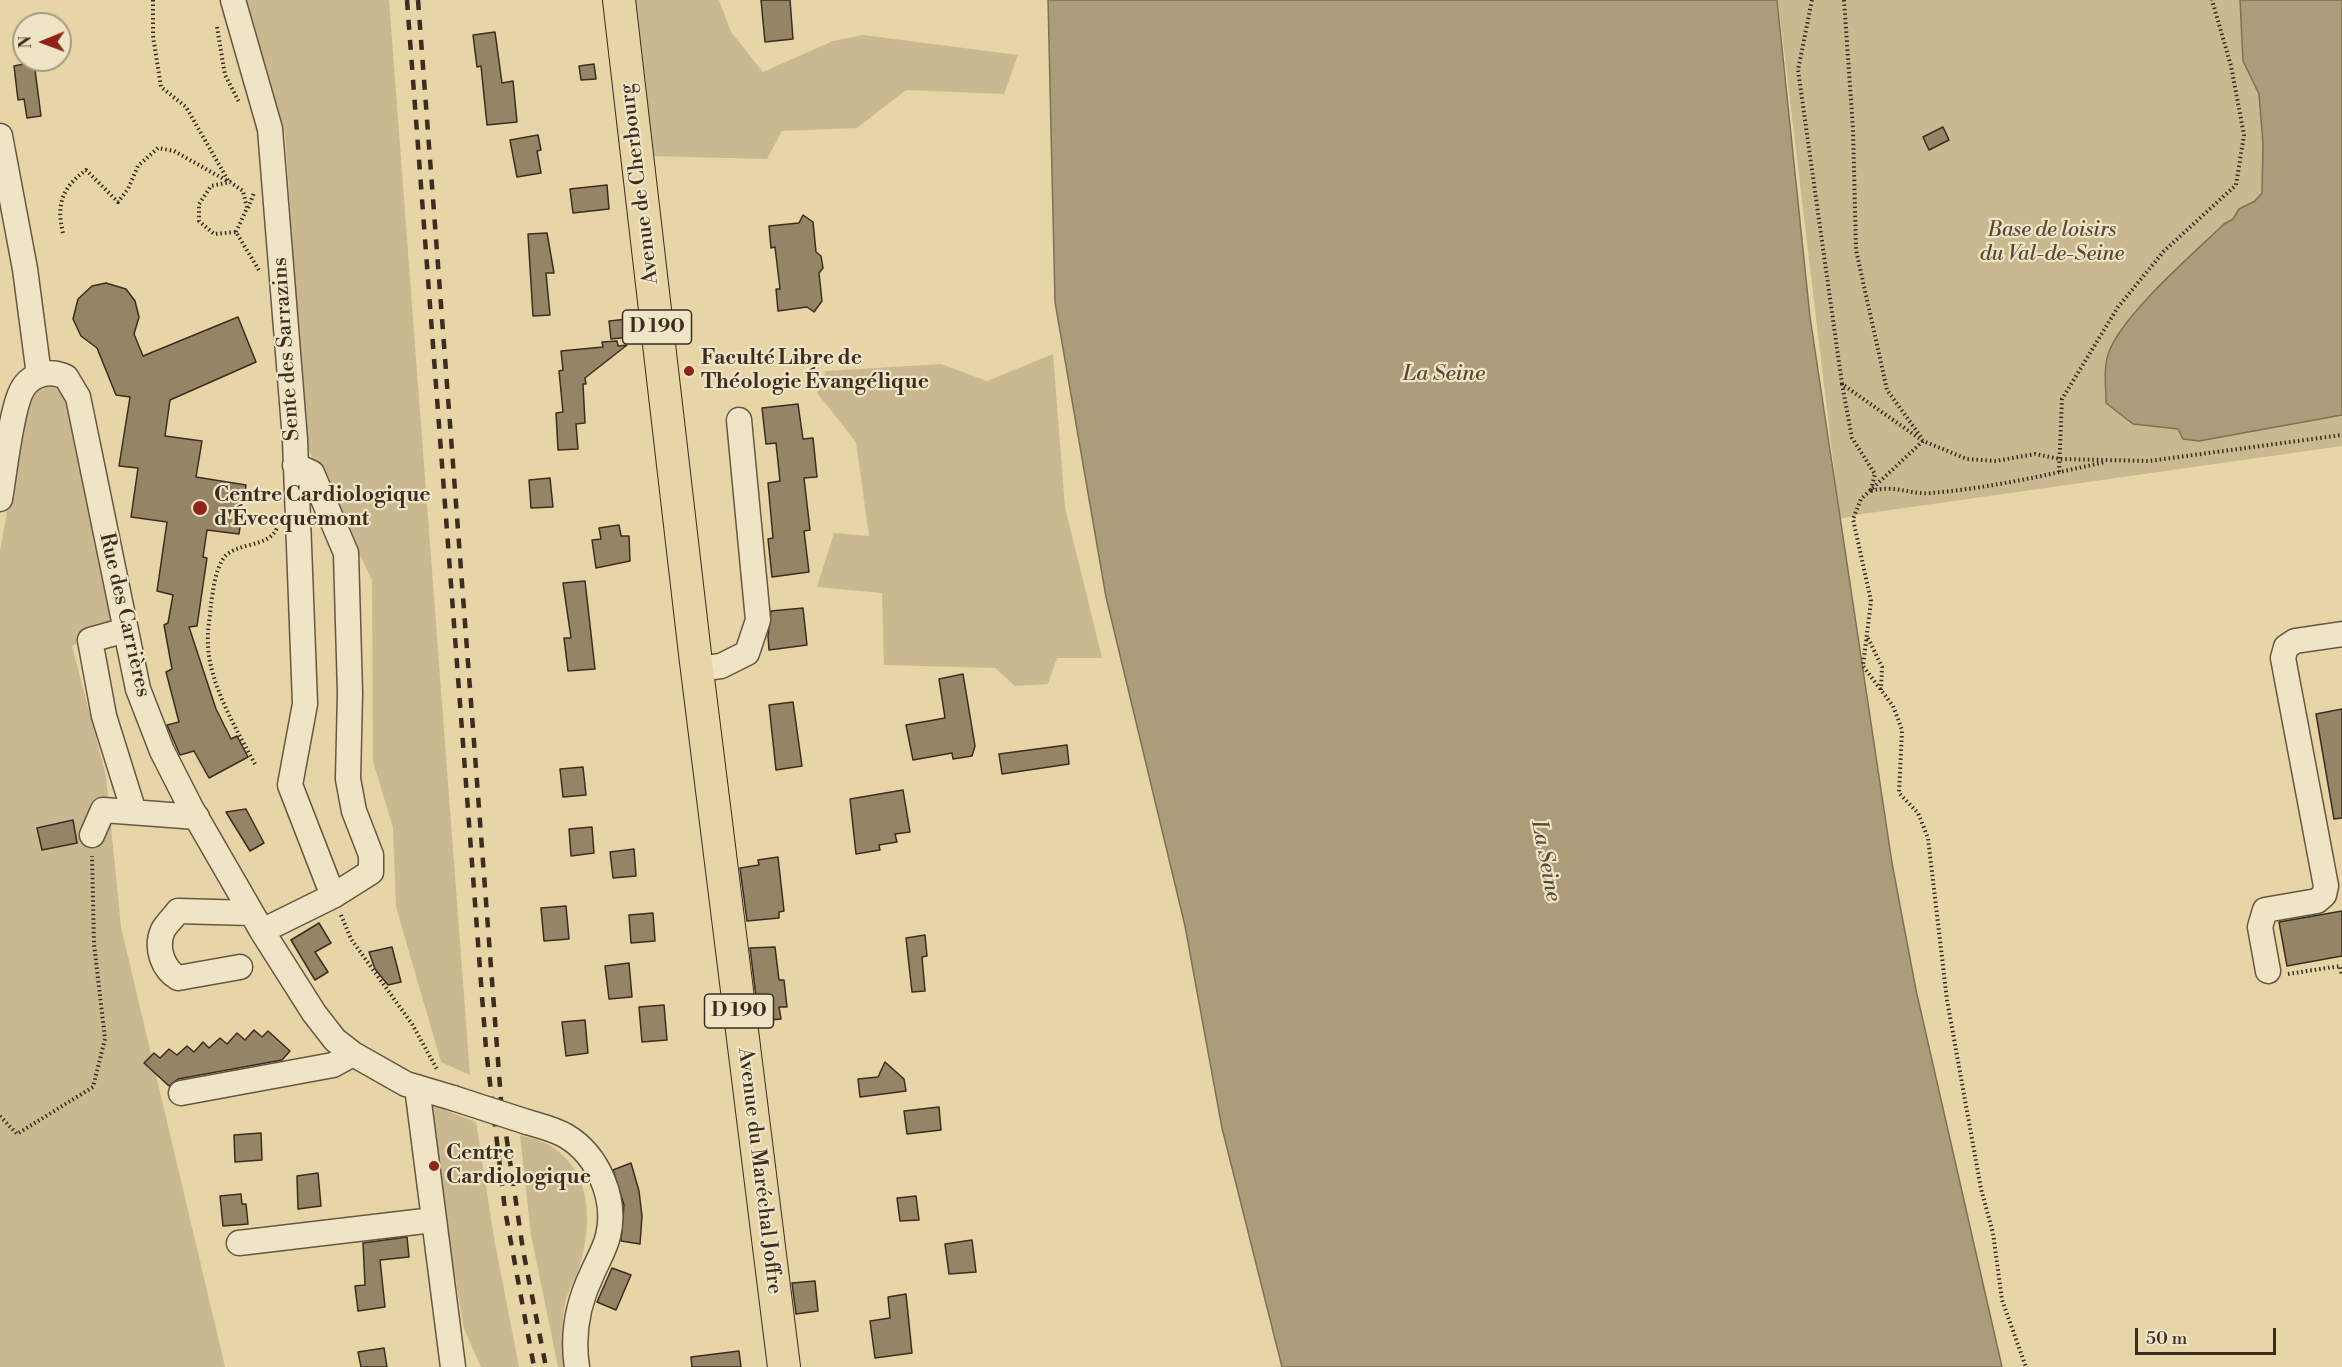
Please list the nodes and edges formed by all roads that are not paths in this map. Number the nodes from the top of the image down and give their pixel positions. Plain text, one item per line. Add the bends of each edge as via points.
1 (233, 0) edge
2 (619, 0) edge
3 (0, 136) edge
4 (39, 375) junction
5 (739, 420) dead end
6 (295, 465) junction
7 (0, 499) edge
8 (126, 630) junction
9 (2342, 634) edge
10 (696, 662) junction
11 (134, 812) junction
12 (197, 817) junction
13 (92, 836) road end
14 (333, 896) junction
15 (257, 922) junction
16 (240, 967) dead end
17 (2268, 971) dead end
18 (353, 1054) junction
19 (417, 1087) junction
20 (181, 1092) dead end
21 (433, 1220) junction
22 (239, 1243) dead end
23 (453, 1367) edge
24 (577, 1367) edge
25 (784, 1367) edge

1 - 6 street, Sente des Sarrazins via 270,129
2 - 10 main road, Avenue de Cherbourg / D 190
3 - 4 street via 25,268
4 - 7 street via 20,393
4 - 8 street, Rue des Carrières via 48,372 66,377 78,397
5 - 10 street via 758,620 747,652 721,666
6 - 14 street, Sente des Sarrazins via 304,704 290,785
6 - 14 street via 312,473 346,553 348,778 354,811 371,855 371,873
8 - 11 street via 90,639 104,716
8 - 12 street, Rue des Carrières via 138,689 162,751
9 - 17 street via 2295,641 2286,647 2283,658 2326,886 2324,895 2316,901 2265,909 2260,927
10 - 25 main road, Avenue du Maréchal Joffre / D 190
11 - 12 street
11 - 13 street via 103,810
12 - 15 street, Rue des Carrières
14 - 15 street
15 - 16 street via 178,911 162,932 161,959 168,972 178,978
15 - 18 street, Rue des Carrières via 314,1013 335,1040
18 - 19 street, Rue des Carrières
18 - 20 street via 333,1065
19 - 21 street
19 - 24 street, Rue des Carrières, bridge via 564,1135 581,1148 595,1167 607,1192 608,1235 583,1292 574,1348
21 - 22 street
21 - 23 street

